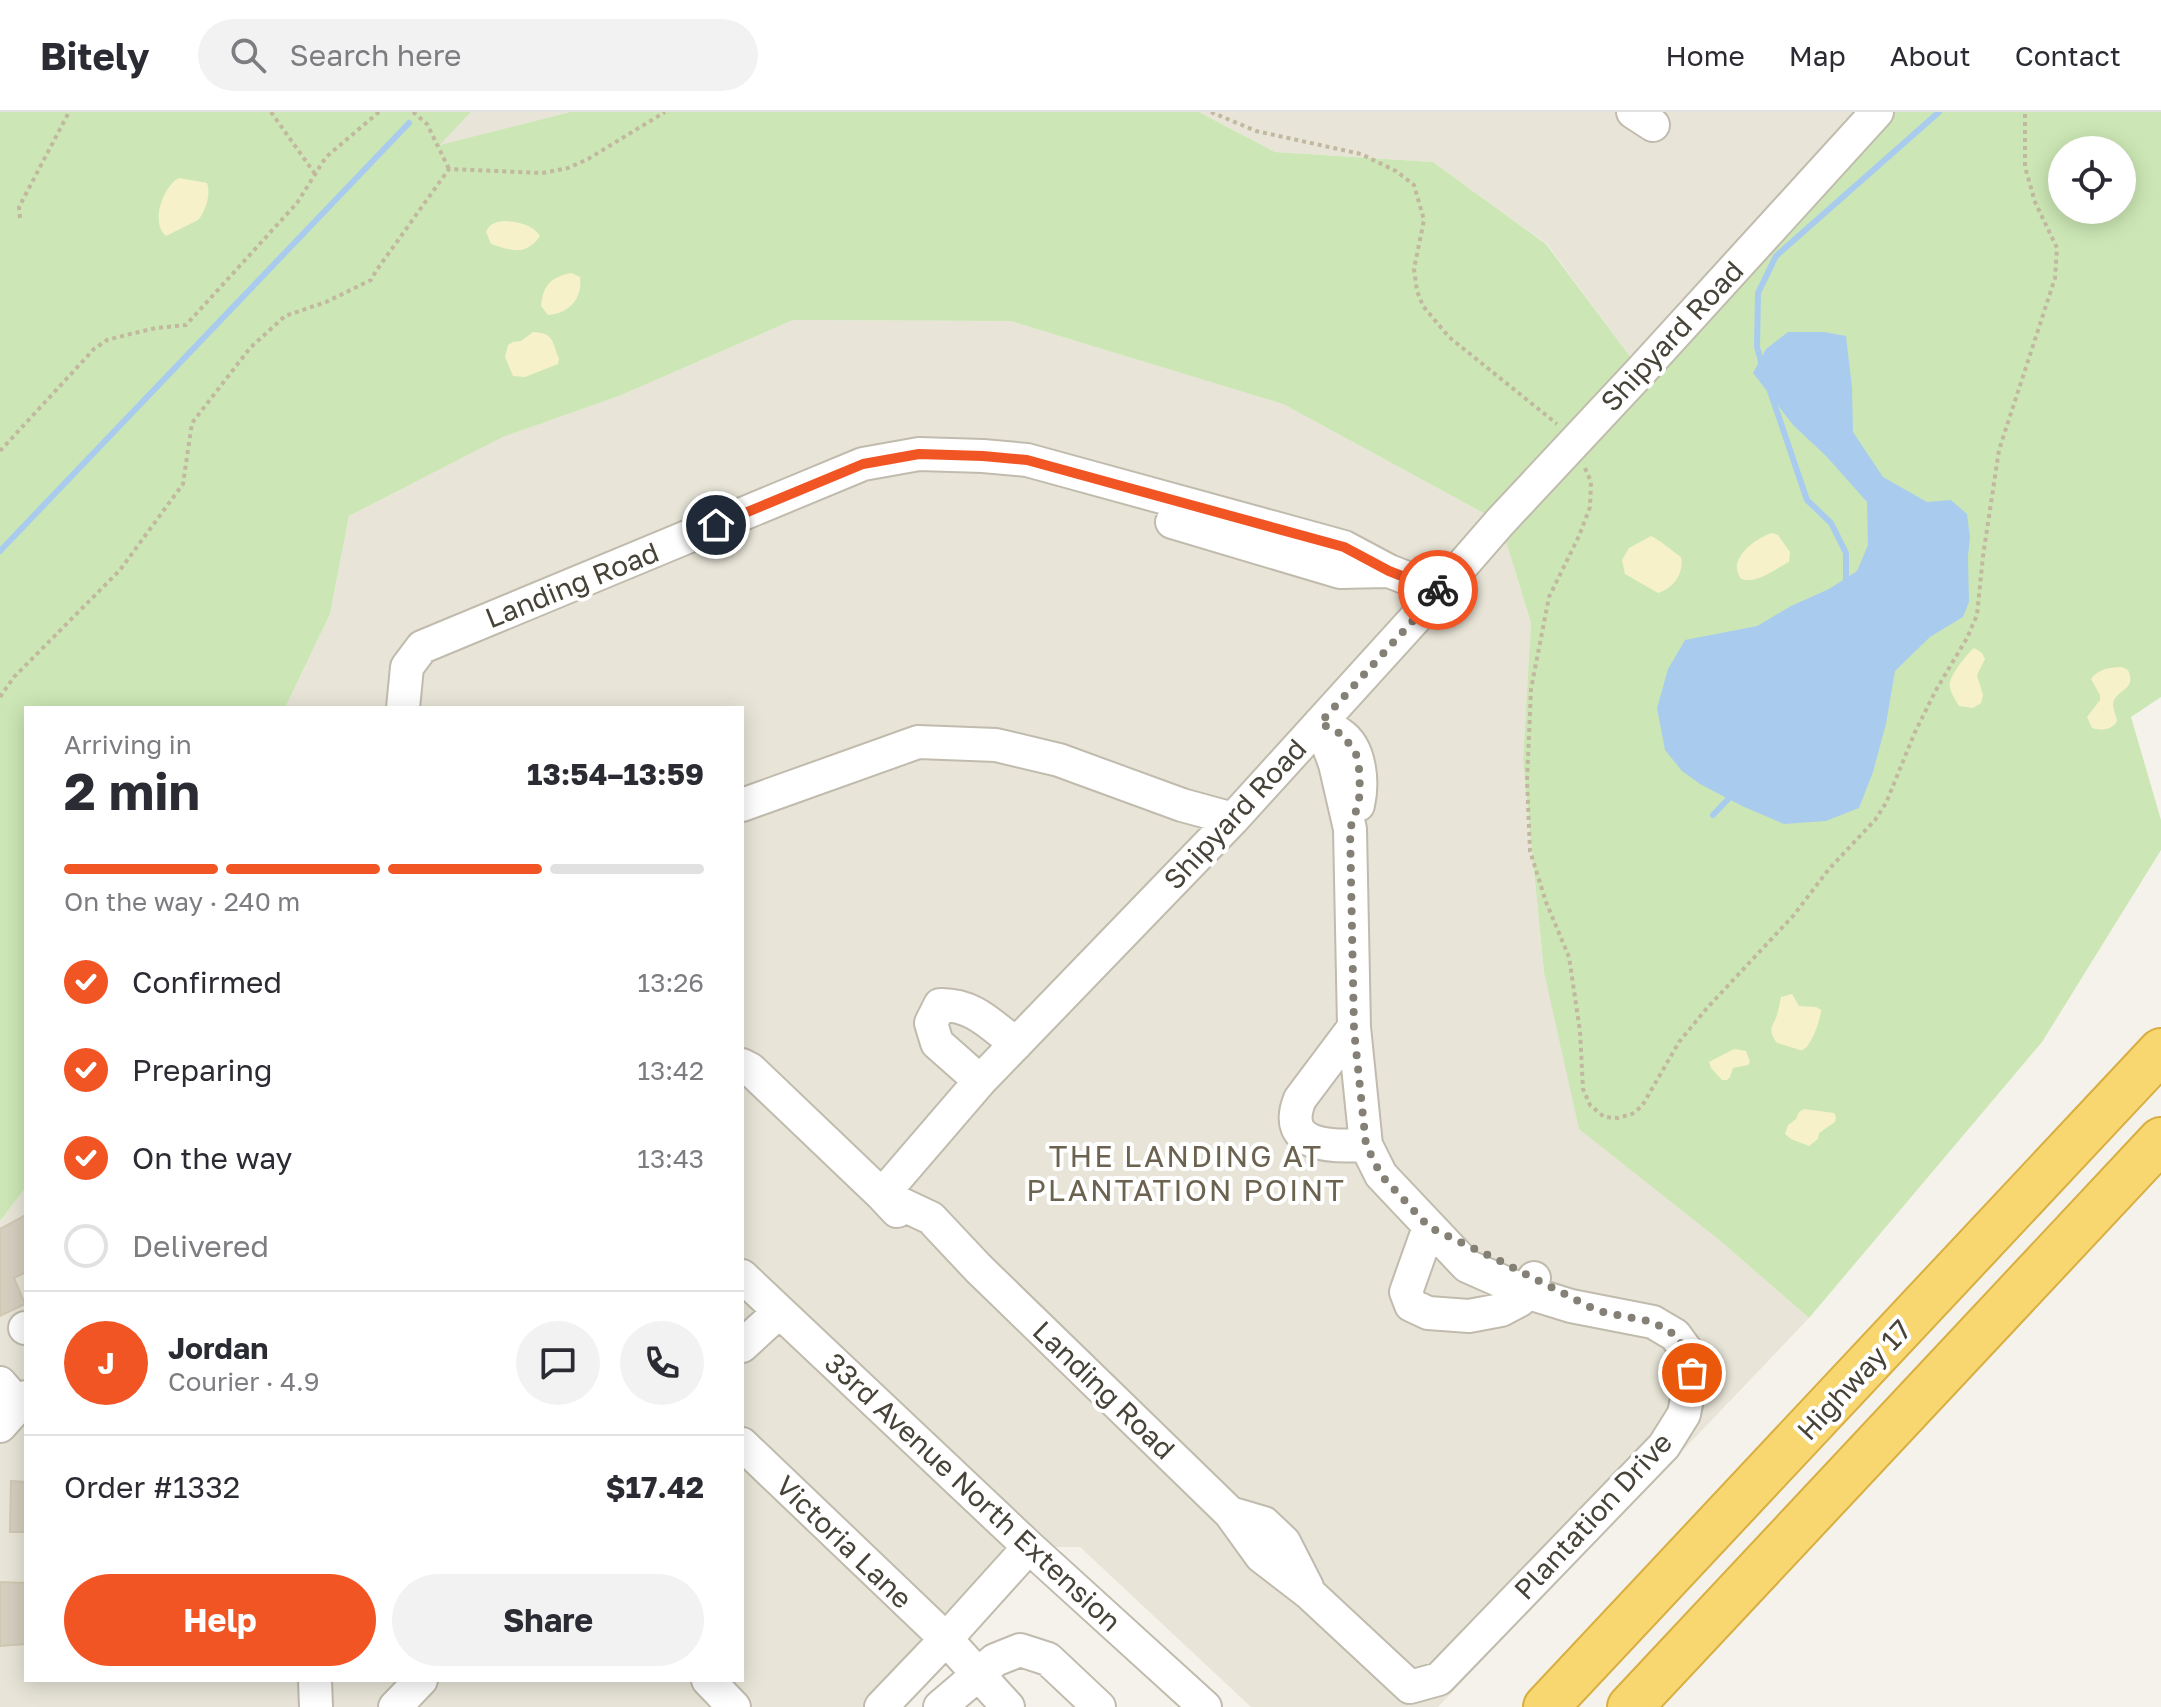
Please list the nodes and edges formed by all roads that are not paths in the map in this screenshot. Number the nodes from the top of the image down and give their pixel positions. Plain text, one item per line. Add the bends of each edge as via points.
1 (1877, 112) edge
2 (1440, 591) junction
3 (403, 706) edge
4 (1320, 723) junction
5 (744, 804) edge
6 (1233, 819) junction
7 (1354, 1027) junction
8 (1016, 1044) junction
9 (2161, 1051) edge
10 (745, 1058) edge
11 (980, 1081) junction
12 (2161, 1140) edge
13 (1366, 1145) junction
14 (882, 1195) junction
15 (1429, 1227) junction
16 (744, 1278) edge
17 (1530, 1285) junction
18 (779, 1312) junction
19 (744, 1344) edge
20 (744, 1446) edge
21 (1029, 1547) junction
22 (946, 1639) junction
23 (978, 1674) junction
24 (315, 1682) edge
25 (419, 1682) edge
26 (710, 1682) edge
27 (1410, 1687) joint
28 (316, 1707) edge
29 (395, 1707) edge
30 (734, 1707) edge
31 (881, 1707) edge
32 (940, 1707) edge
33 (1008, 1707) edge
34 (1099, 1707) edge
35 (1205, 1707) edge
36 (1546, 1707) edge
37 (1630, 1707) edge

1 - 2 street, Shipyard Road
2 - 3 street, Landing Road via 1389,571 1340,572 1203,520 919,454 863,464 422,647 407,667
2 - 4 street, Shipyard Road
4 - 6 street, Shipyard Road
4 - 7 street, Plantation Drive via 1350,829
5 - 6 street via 918,742 996,745 1059,760
6 - 8 street, Shipyard Road
7 - 13 street, Plantation Drive
7 - 13 street via 1300,1099 1295,1121 1313,1142
8 - 11 street, Shipyard Road
8 - 11 street via 975,1012 957,1004 940,1005 931,1023 937,1043
9 - 36 highway, Highway 17
10 - 14 street, Landing Road
11 - 14 street, Shipyard Road
12 - 37 highway
13 - 15 street, Plantation Drive via 1381,1175
14 - 27 street, Landing Road via 933,1244 978,1268 1230,1513 1261,1556
15 - 17 street, Plantation Drive via 1467,1266
15 - 17 street via 1406,1292 1411,1305 1428,1313 1469,1316 1501,1310 1520,1300
16 - 18 street, 33rd Avenue North Extension
17 - 27 street, Plantation Drive via 1571,1306 1653,1322 1675,1335 1692,1373 1684,1414 1664,1446 1439,1679
18 - 19 street
18 - 21 street, 33rd Avenue North Extension
20 - 22 street, Victoria Lane
21 - 22 street
21 - 35 street, 33rd Avenue North Extension
22 - 23 street, Victoria Lane
22 - 31 street
23 - 32 street
23 - 33 street, Victoria Lane
23 - 34 street via 1020,1650 1048,1659
24 - 28 street
25 - 29 street
26 - 30 street

